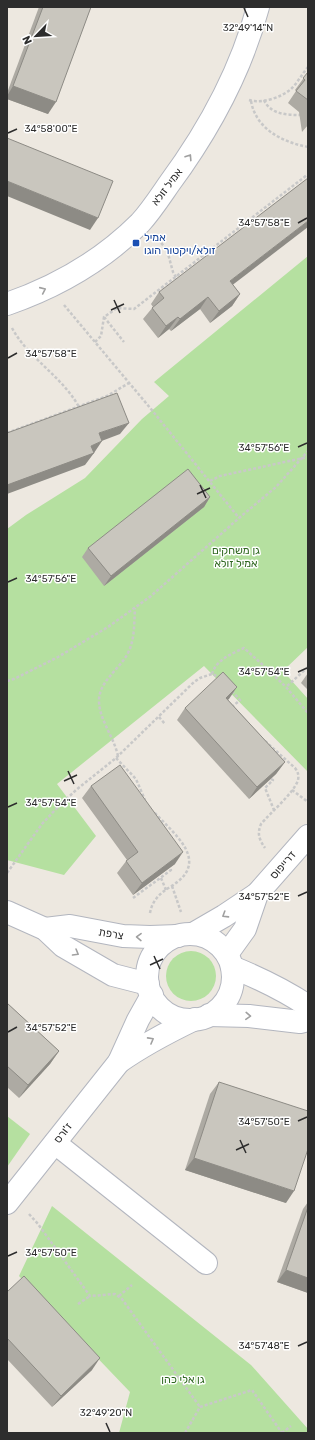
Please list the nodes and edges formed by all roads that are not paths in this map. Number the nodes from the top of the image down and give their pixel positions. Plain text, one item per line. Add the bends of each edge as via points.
1 (258, 7) edge
2 (7, 304) edge
3 (308, 836) edge
4 (257, 894) junction
5 (7, 912) edge
6 (45, 929) junction
7 (185, 935) junction
8 (229, 960) junction
9 (150, 990) junction
10 (308, 1006) edge
11 (202, 1017) junction
12 (308, 1020) edge
13 (119, 1062) junction
14 (55, 1143) junction
15 (9, 1202) edge
16 (206, 1263) dead end

2 -> 1 street, אמיל זולא via 50,287 80,270 111,248 140,222 188,158 208,126 243,54
3 - 4 street, דרייפוס
4 -> 7 street, דרייפוס via 224,916
4 - 8 street, דרייפוס via 245,929
5 - 6 street
7 -> 6 street, צרפת via 123,936 70,926
6 -> 9 street via 63,946 113,975
7 - 8 street via 204,936 216,943
7 - 9 street via 166,941 156,952 148,971
8 - 10 street
8 - 11 street via 233,981 229,995 220,1008
9 - 11 street via 158,1005 166,1012 181,1018
9 - 13 street, ז'ורס
11 -> 12 street via 249,1016 300,1022
13 -> 11 street, ז'ורס via 162,1034
13 - 14 street, ז'ורס
14 - 15 street, ז'ורס
14 - 16 street

